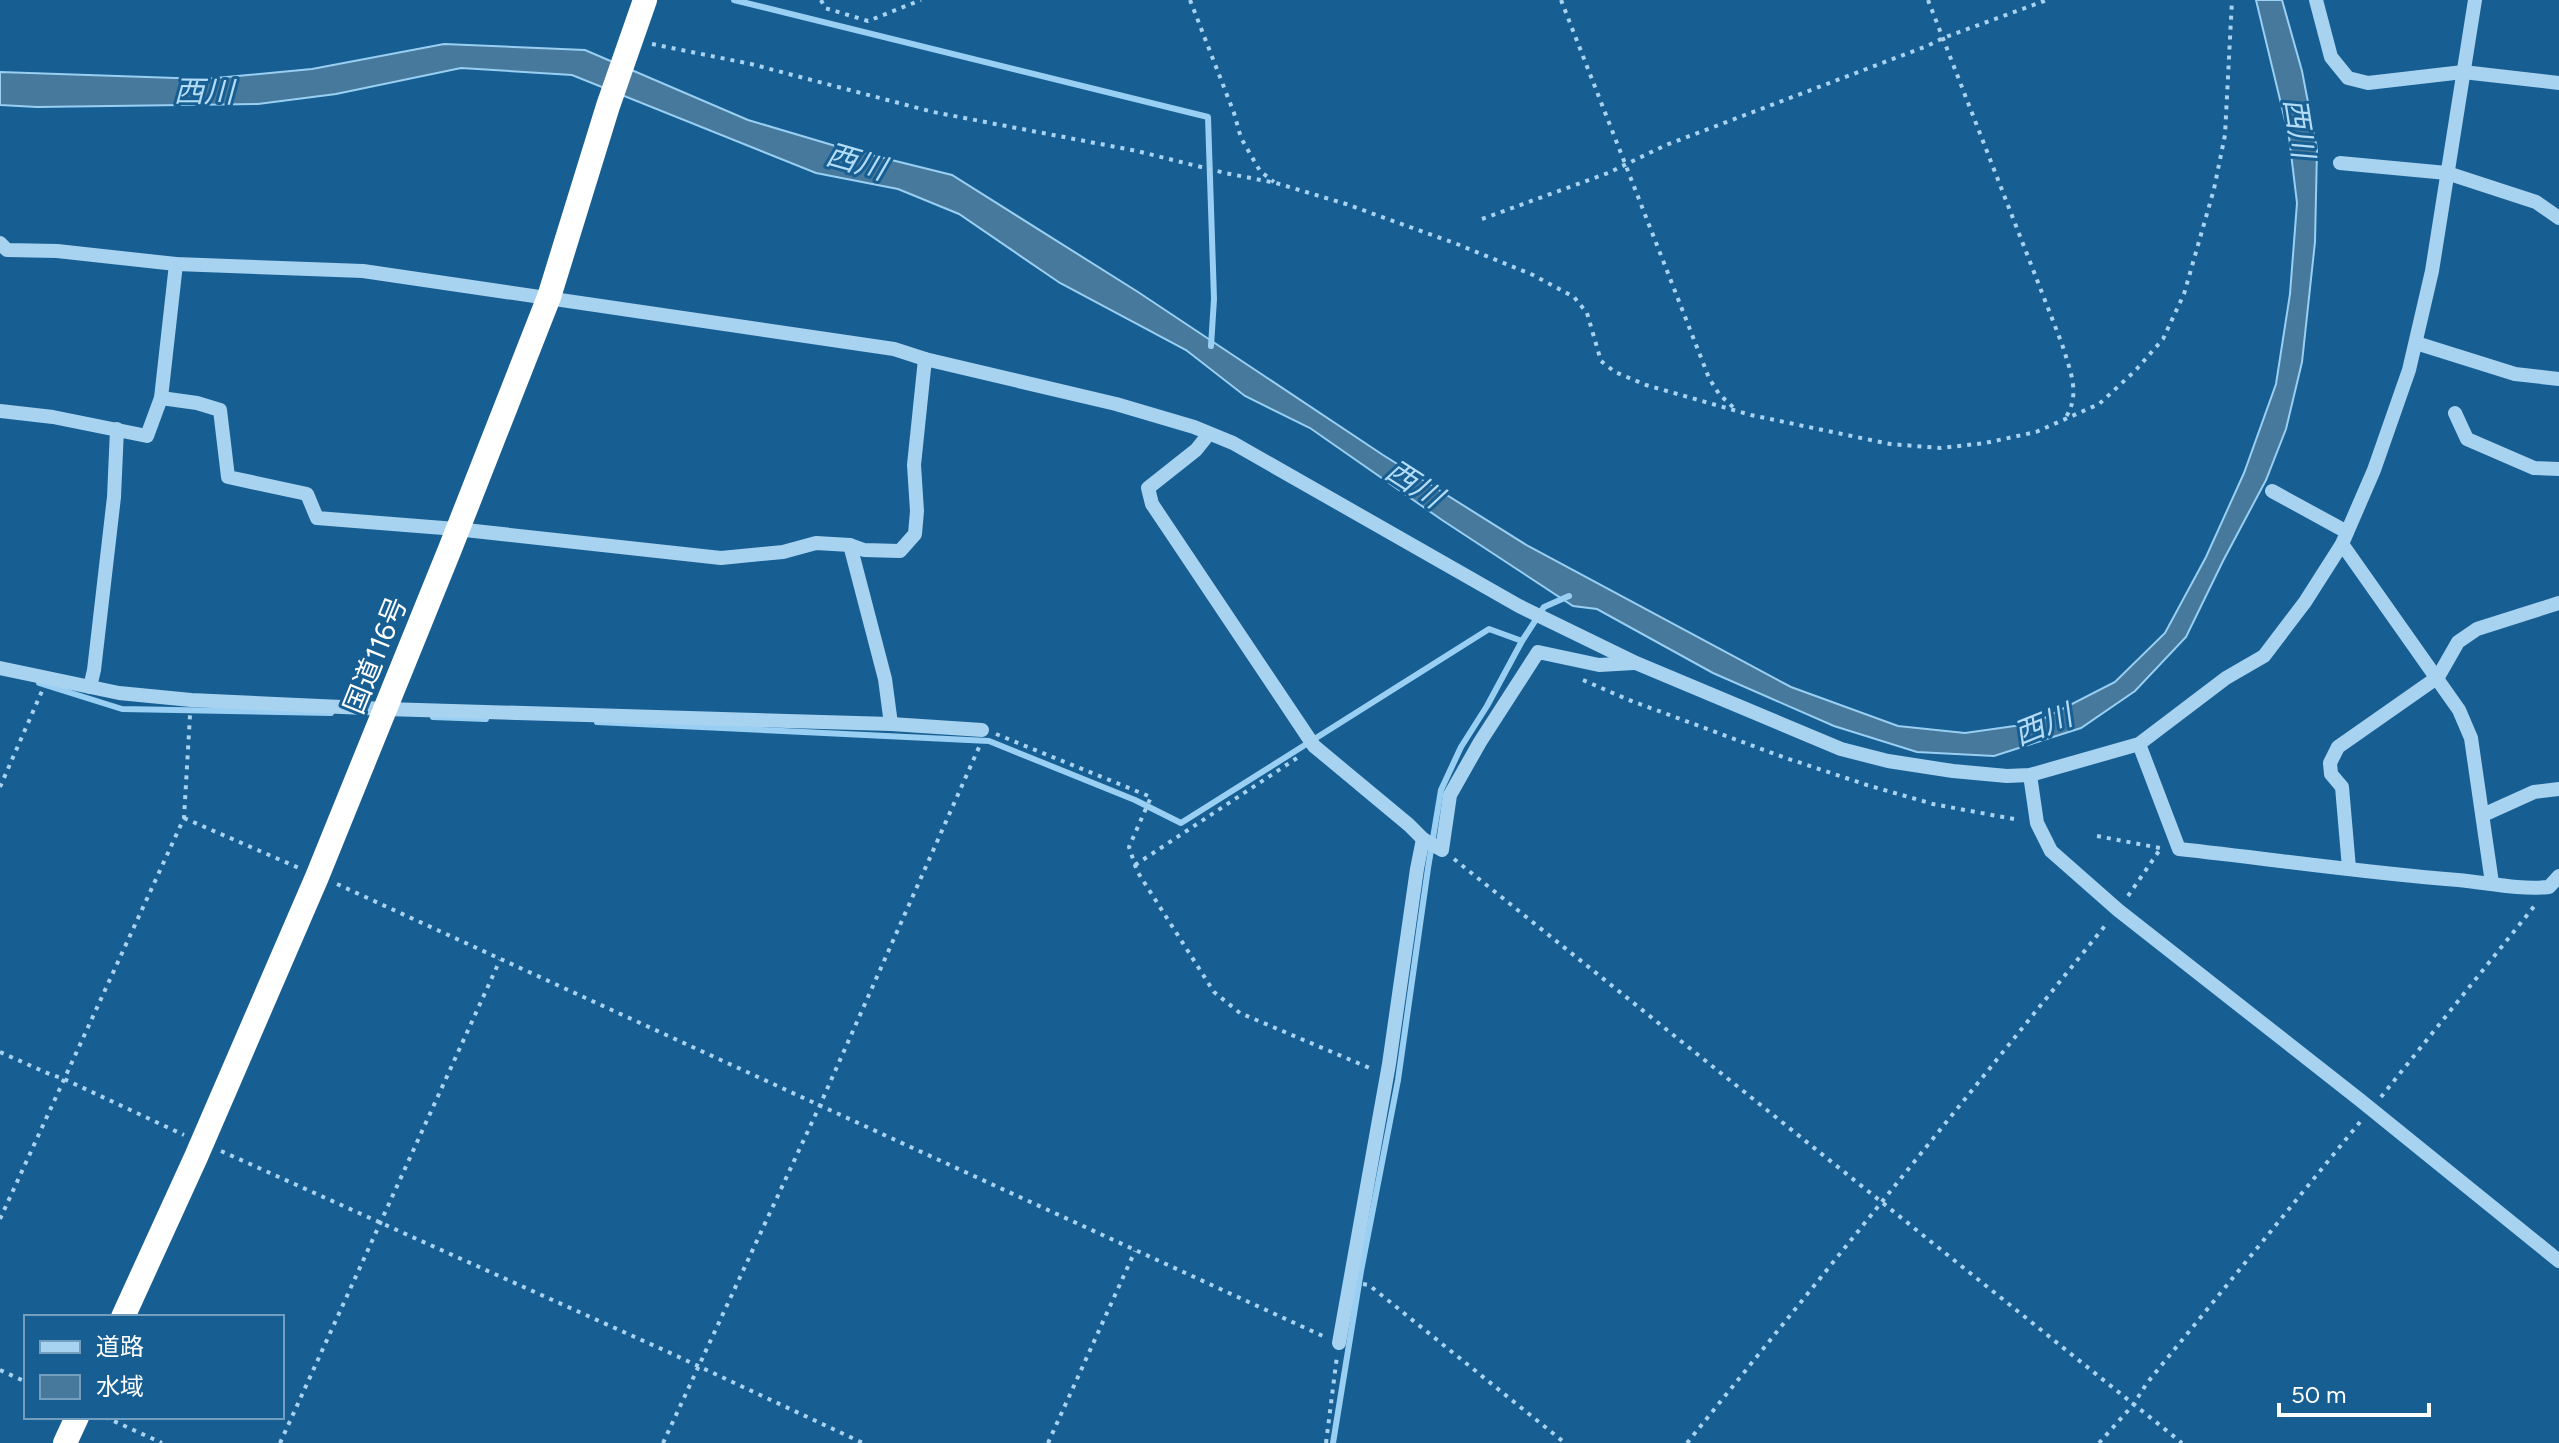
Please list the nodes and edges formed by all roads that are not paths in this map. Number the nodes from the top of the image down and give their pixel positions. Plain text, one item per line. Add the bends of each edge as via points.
1 (645, 0) edge
2 (2316, 0) edge
3 (2475, 0) edge
4 (2463, 72) junction
5 (2559, 83) edge
6 (2340, 163) dead end
7 (2447, 173) junction
8 (2559, 218) edge
9 (0, 243) edge
10 (176, 264) junction
11 (549, 297) junction
12 (2416, 343) junction
13 (925, 359) junction
14 (2559, 379) edge
15 (161, 398) junction
16 (0, 411) edge
17 (2455, 413) dead end
18 (117, 429) junction
19 (1208, 435) junction
20 (2559, 469) edge
21 (2272, 491) dead end
22 (456, 529) junction
23 (2345, 538) junction
24 (850, 545) junction
25 (2559, 603) edge
26 (1636, 663) junction
27 (0, 668) edge
28 (2438, 677) junction
29 (90, 687) junction
30 (386, 709) junction
31 (891, 724) junction
32 (982, 730) road end
33 (2139, 744) junction
34 (2030, 775) junction
35 (2559, 789) edge
36 (2483, 815) junction
37 (1423, 839) junction
38 (2349, 868) junction
39 (2554, 882) edge
40 (2492, 883) junction
41 (2559, 1261) edge
42 (124, 1315) edge
43 (1339, 1343) road end
44 (76, 1419) edge
45 (65, 1443) edge

1 - 11 highway, 国道116号
2 - 4 street via 2331,57 2348,78 2368,83
3 - 4 street
4 - 5 street
4 - 7 street
6 - 7 street
7 - 8 street via 2536,202
7 - 12 street
9 - 10 street via 7,250
10 - 11 street via 363,271
10 - 15 street
11 - 13 street via 894,349
11 - 22 highway, 国道116号
12 - 14 street via 2515,374
12 - 23 street
13 - 19 street via 1116,404
13 - 24 street via 914,465 915,534 900,551
15 - 18 street via 147,436
15 - 22 street via 220,410 228,477 307,494 317,518
16 - 18 street
17 - 20 street via 2467,439 2534,468
18 - 29 street via 114,497
19 - 26 street via 1246,450 1519,606
19 - 37 street via 1148,488 1152,504 1314,746
21 - 23 street
22 - 24 street via 721,558 816,543
22 - 30 highway, 国道116号
23 - 28 street
23 - 33 street via 2264,656
24 - 31 street via 885,679
25 - 28 street via 2477,629 2458,642
26 - 34 street via 1841,749 1953,771
26 - 37 street via 1599,665 1538,652 1450,795 1442,850
27 - 29 street
28 - 36 street via 2471,738
28 - 38 street via 2338,747 2330,763 2331,774 2342,787
29 - 30 street via 191,700
30 - 31 street
30 - 42 highway, 国道116号
31 - 32 street
33 - 34 street
33 - 38 street via 2179,849
34 - 41 street via 2037,823 2051,851
35 - 36 street via 2534,792
36 - 40 street
37 - 43 street via 1387,1080
38 - 40 street
39 - 40 street via 2527,889
44 - 45 highway

